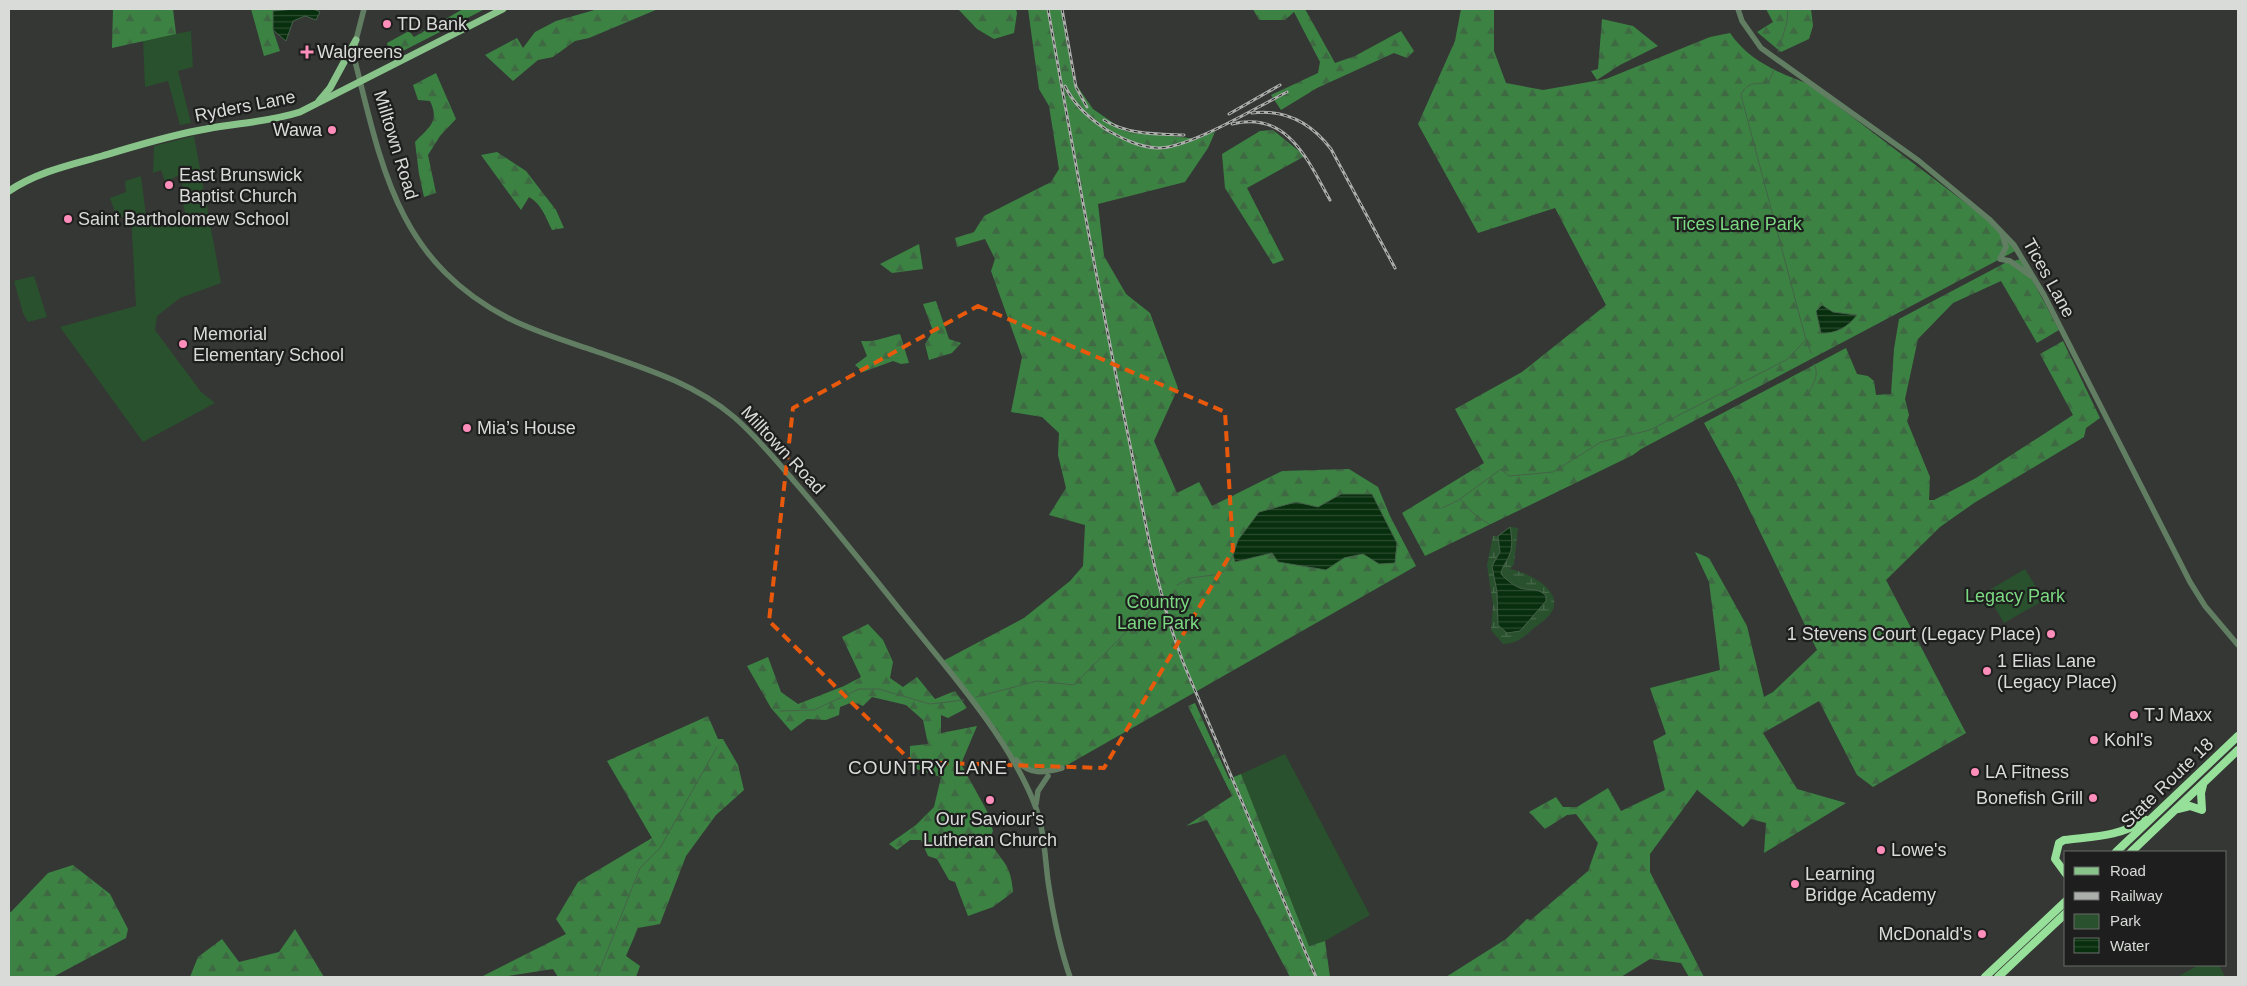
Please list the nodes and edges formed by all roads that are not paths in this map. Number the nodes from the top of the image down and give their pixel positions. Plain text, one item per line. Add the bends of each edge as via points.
1 (364, 9) edge
2 (503, 9) edge
3 (1738, 9) edge
4 (356, 40) junction
5 (361, 82) junction
6 (317, 103) junction
7 (9, 191) edge
8 (2002, 231) junction
9 (2034, 278) junction
10 (2238, 644) edge
11 (2238, 736) edge
12 (2238, 750) edge
13 (1010, 755) junction
14 (1062, 768) dead end
15 (1048, 776) dead end
16 (2204, 782) junction
17 (2176, 809) junction
18 (1037, 812) junction
19 (2158, 812) junction
20 (2117, 851) edge
21 (2132, 851) edge
22 (2064, 871) edge
23 (2064, 903) edge
24 (2064, 915) edge
25 (1070, 977) edge
26 (1985, 977) edge
27 (1998, 977) edge

1 - 4 street, Milltown Road
2 - 5 main road, Ryders Lane
3 - 8 street, Tices Lane via 1742,21 1761,48 1919,161
4 - 5 street, Milltown Road via 354,56
4 - 6 main road via 330,88
5 - 6 main road, Ryders Lane
5 - 13 street, Milltown Road via 391,192 411,230 439,266 479,301 507,317 666,376 701,394 732,416 766,449 837,532 967,695
6 - 7 main road, Ryders Lane via 284,117 154,140 39,174
8 - 9 street, Tices Lane
8 - 9 street via 2006,247 2000,259 2010,261
9 - 10 street, Tices Lane via 2190,582 2205,606
11 - 19 highway, State Route 18
12 - 16 highway, State Route 18
13 - 14 street via 1033,772 1045,773
13 - 18 street, Milltown Road
15 - 18 street via 1036,795
16 - 17 highway, State Route 18
16 - 17 highway via 2202,810 2190,806
17 - 21 highway, State Route 18
18 - 25 street, Milltown Road via 1053,914
19 - 20 highway, State Route 18
19 - 22 highway via 2128,830 2064,840 2058,844 2055,859
23 - 26 highway
24 - 27 highway

